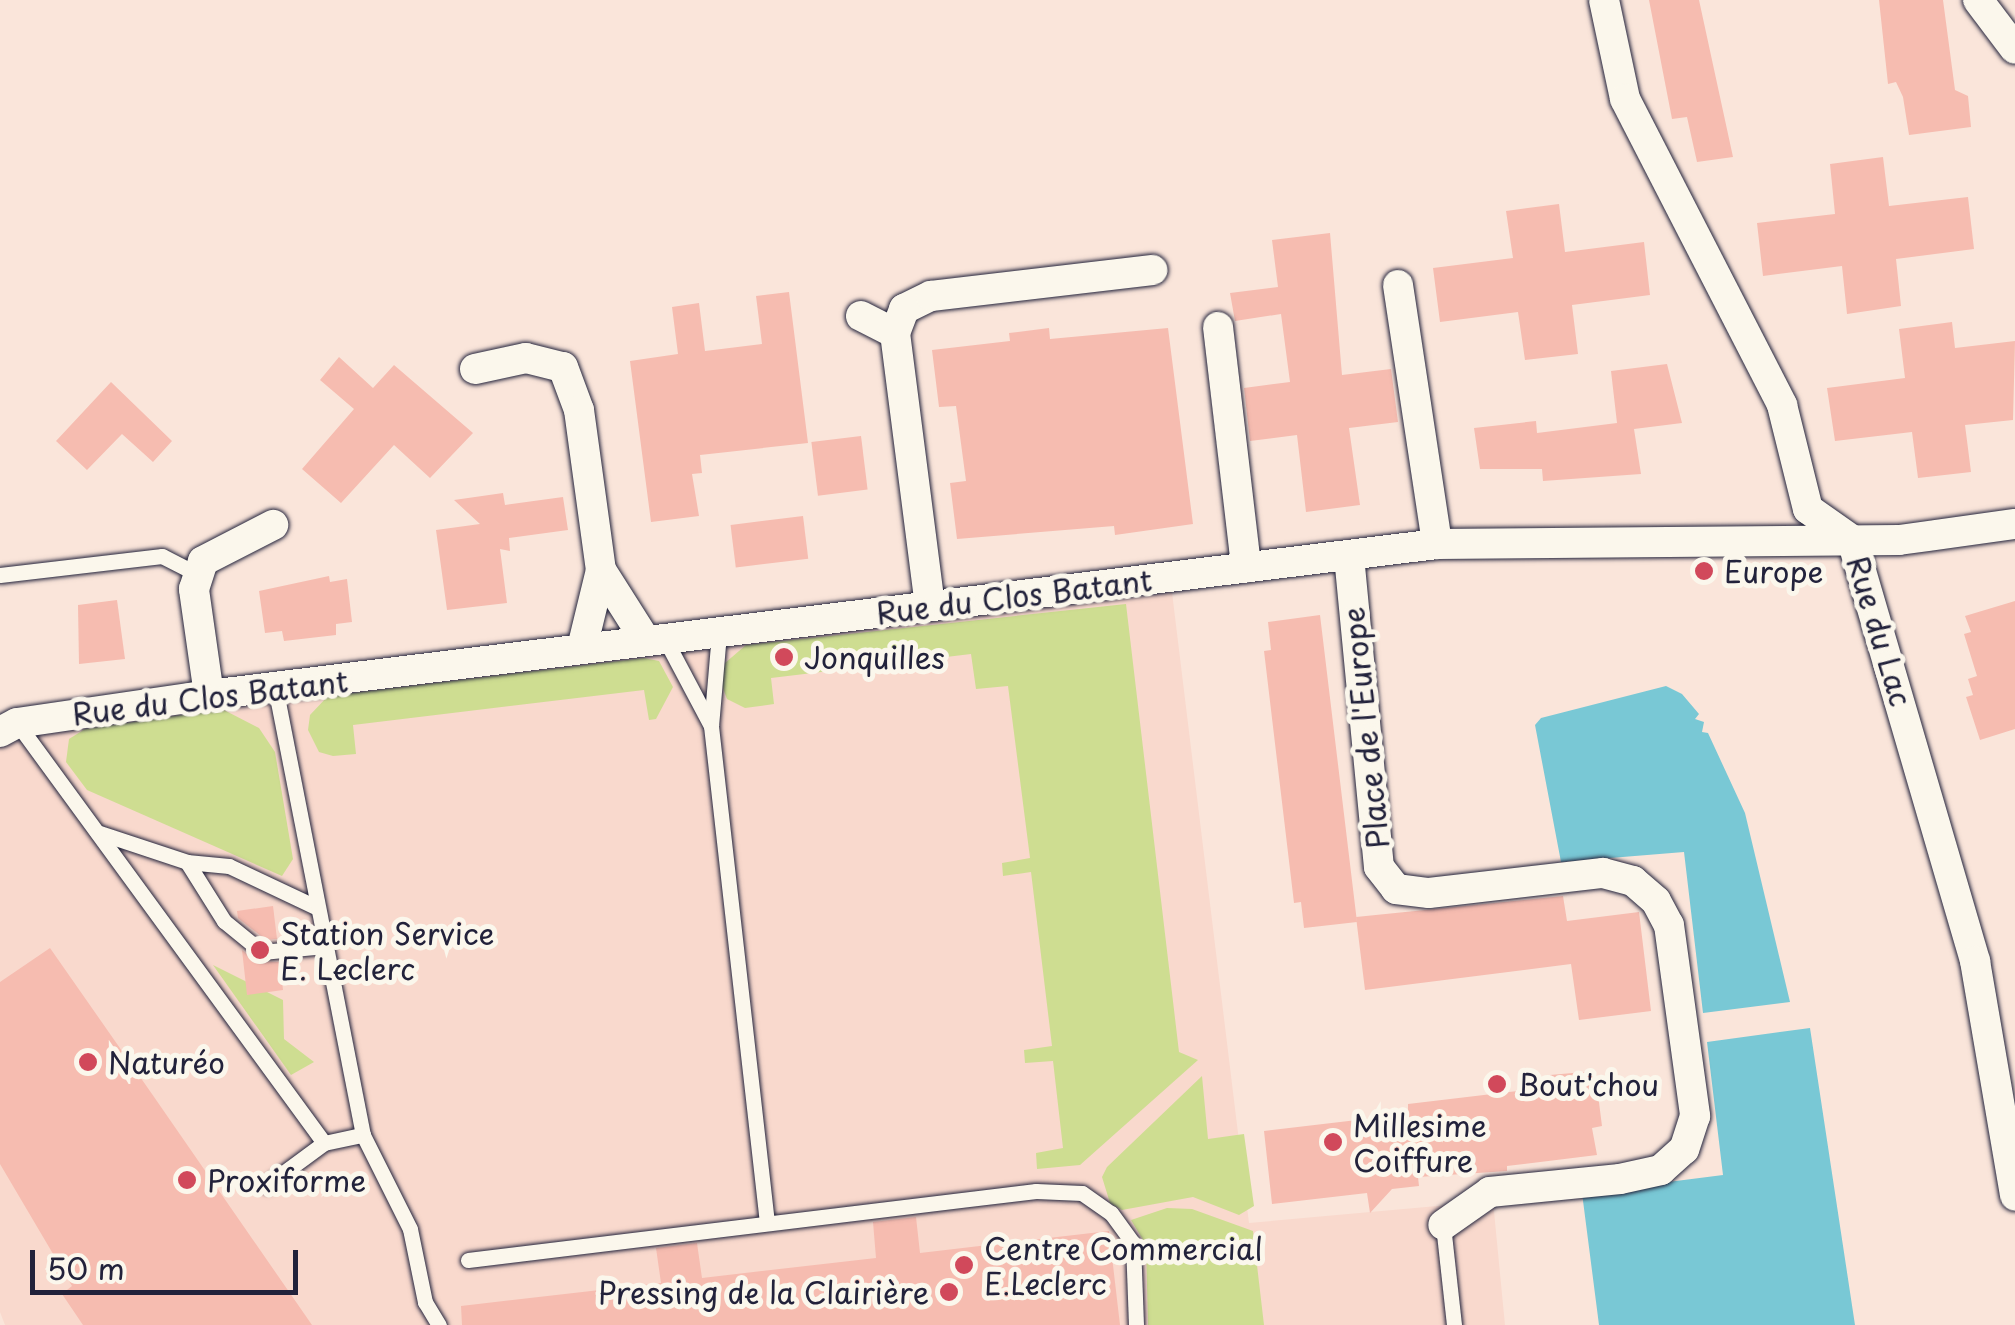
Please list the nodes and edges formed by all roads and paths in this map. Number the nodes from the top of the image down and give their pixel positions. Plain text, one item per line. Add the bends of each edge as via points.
1 (1604, 0) edge
2 (1978, 0) edge
3 (2015, 49) edge
4 (1152, 270) dead end
5 (1398, 286) dead end
6 (861, 316) dead end
7 (1218, 327) dead end
8 (895, 333) junction
9 (475, 369) dead end
10 (2015, 524) edge
11 (273, 525) dead end
12 (1852, 540) junction
13 (1437, 544) junction
14 (1349, 556) junction
15 (1246, 566) junction
16 (602, 570) junction
17 (198, 574) junction
18 (0, 576) edge
19 (930, 606) junction
20 (719, 632) junction
21 (656, 640) junction
22 (582, 648) junction
23 (274, 687) junction
24 (210, 695) junction
25 (6, 724) edge
26 (711, 726) junction
27 (97, 832) junction
28 (186, 862) junction
29 (318, 908) junction
30 (326, 946) junction
31 (363, 1135) junction
32 (324, 1143) junction
33 (268, 1184) dead end
34 (2015, 1196) edge
35 (767, 1223) junction
36 (1443, 1225) joint
37 (468, 1260) dead end
38 (440, 1325) edge
39 (1136, 1325) edge
40 (1454, 1325) edge

1 - 12 street, Rue du Lac via 1625,99 1782,405 1808,510
2 - 3 street
4 - 8 street via 931,296 904,308
5 - 13 street
6 - 8 street
7 - 15 street
8 - 19 street
9 - 16 street via 526,358 563,367 579,410
10 - 12 street, Rue du Clos Batant
11 - 17 street via 225,544
12 - 13 street, Rue du Clos Batant
12 - 34 street, Rue du Lac via 1975,961
13 - 14 street, Rue du Clos Batant
14 - 15 street, Rue du Clos Batant
14 - 36 street, Place de l'Europe via 1379,867 1396,889 1428,893 1603,873 1634,881 1656,901 1668,926 1684,1032 1695,1116 1684,1149 1661,1170 1490,1192
15 - 19 street, Rue du Clos Batant
16 - 21 street
16 - 22 street
17 - 18 lane via 162,556
17 - 24 street via 194,589
19 - 20 street, Rue du Clos Batant
20 - 21 street, Rue du Clos Batant
20 - 26 lane
21 - 22 street, Rue du Clos Batant
21 - 26 lane
22 - 23 street, Rue du Clos Batant
23 - 24 street, Rue du Clos Batant
23 - 29 lane
24 - 25 street, Rue du Clos Batant
25 - 27 lane
26 - 35 lane
27 - 28 lane
27 - 32 lane
28 - 29 lane via 229,866
28 - 30 lane via 224,921 262,952
29 - 30 lane
30 - 31 lane
31 - 32 lane
31 - 38 lane via 410,1229 425,1302
32 - 33 lane
35 - 37 lane
35 - 39 lane via 1036,1191 1082,1192 1111,1212 1133,1243
36 - 40 lane

